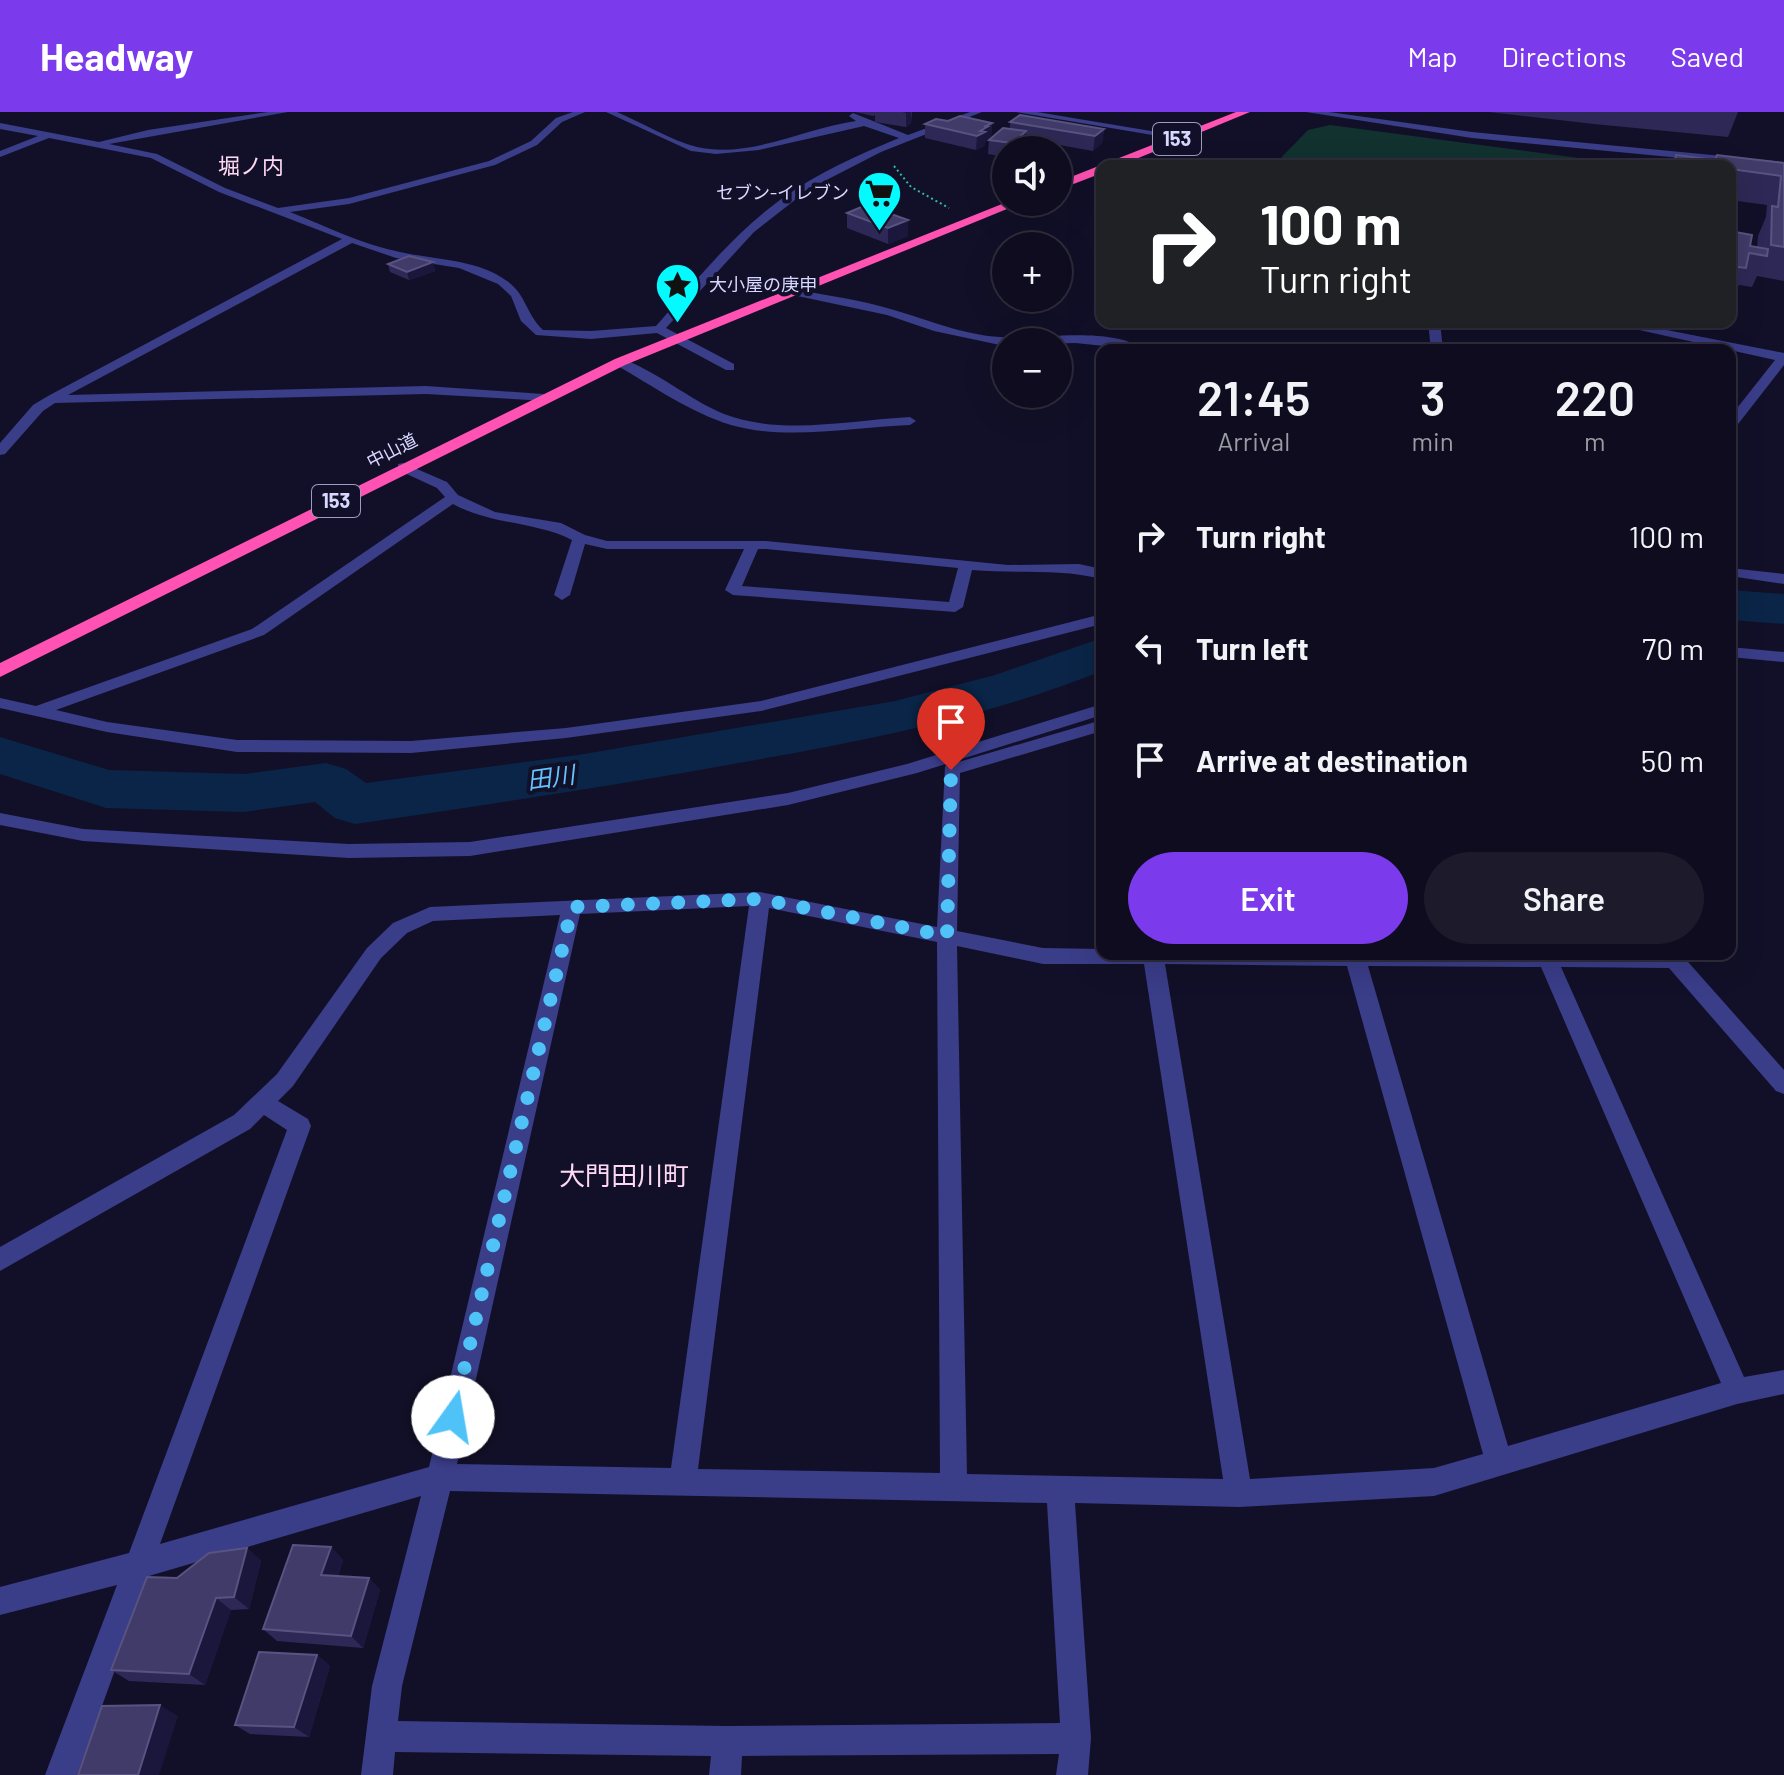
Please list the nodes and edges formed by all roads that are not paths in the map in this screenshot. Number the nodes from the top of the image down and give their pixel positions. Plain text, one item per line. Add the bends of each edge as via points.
1 (284, 112) edge
2 (581, 112) edge
3 (610, 112) edge
4 (846, 112) edge
5 (978, 112) edge
6 (1020, 112) edge
7 (1245, 112) edge
8 (1310, 112) edge
9 (864, 123) junction
10 (0, 126) edge
11 (47, 136) junction
12 (1182, 137) junction
13 (908, 138) junction
14 (99, 144) junction
15 (0, 154) edge
16 (1124, 160) edge
17 (1732, 160) edge
18 (1736, 160) edge
19 (1784, 165) edge
20 (1096, 171) edge
21 (1072, 181) edge
22 (273, 211) junction
23 (992, 212) edge
24 (351, 239) junction
25 (792, 292) junction
26 (1639, 328) edge
27 (659, 329) junction
28 (676, 338) junction
29 (1117, 344) edge
30 (1719, 344) edge
31 (1736, 347) edge
32 (1784, 357) edge
33 (620, 362) junction
34 (730, 367) dead end
35 (543, 398) junction
36 (52, 399) junction
37 (1736, 417) edge
38 (910, 421) dead end
39 (0, 451) edge
40 (403, 467) junction
41 (453, 498) junction
42 (580, 538) junction
43 (753, 545) junction
44 (966, 565) junction
45 (1096, 572) edge
46 (1736, 573) edge
47 (1784, 579) edge
48 (562, 595) dead end
49 (1096, 621) edge
50 (1736, 653) edge
51 (1784, 657) edge
52 (0, 671) edge
53 (0, 703) edge
54 (39, 710) junction
55 (1096, 711) edge
56 (1096, 727) edge
57 (0, 819) edge
58 (760, 899) junction
59 (572, 907) junction
60 (947, 936) junction
61 (1096, 956) edge
62 (1155, 960) edge
63 (1356, 960) edge
64 (1548, 960) edge
65 (1675, 960) edge
66 (1784, 1085) edge
67 (262, 1103) junction
68 (0, 1260) edge
69 (1784, 1382) edge
70 (1737, 1391) junction
71 (1499, 1462) junction
72 (440, 1477) junction
73 (682, 1484) junction
74 (954, 1486) junction
75 (1060, 1488) junction
76 (1239, 1493) junction
77 (138, 1565) junction
78 (0, 1601) edge
79 (380, 1736) junction
80 (1076, 1738) junction
81 (727, 1741) junction
82 (61, 1775) edge
83 (377, 1775) edge
84 (725, 1775) edge
85 (1072, 1775) edge

1 - 14 street via 147,131
2 - 22 street via 492,163 349,201
3 - 9 street via 707,152
4 - 9 street
5 - 13 street
6 - 12 street
7 - 12 highway, 153
8 - 17 street via 1472,135
9 - 13 street
10 - 11 street
11 - 14 street
11 - 15 street
12 - 16 highway, 153
13 - 27 street via 799,192 766,217
14 - 22 street via 154,156
18 - 19 street
20 - 21 highway
22 - 24 street
23 - 25 highway, 中山道 / 153
24 - 27 street via 396,255 461,265 502,282 540,333
24 - 36 street
25 - 28 highway, 中山道 / 153
25 - 29 street via 1000,341
26 - 30 street
27 - 28 street
28 - 33 highway, 中山道 / 153
28 - 34 street
31 - 32 street
32 - 37 street
33 - 35 highway, 中山道 / 153
33 - 38 street via 702,409 739,423
35 - 36 street via 426,390
35 - 40 highway, 中山道 / 153
36 - 39 street
40 - 41 street via 442,485
40 - 52 highway, 中山道 / 153
41 - 42 street via 492,516 556,526
41 - 54 street via 258,632
42 - 43 street via 607,545
42 - 48 street
43 - 44 street
43 - 44 street via 733,590 955,607
44 - 45 street
46 - 47 street
49 - 54 street via 761,706 566,733 411,747 237,746 107,727
50 - 51 street
53 - 54 street
55 - 57 street via 911,769 788,799 470,849 255,846 83,835
56 - 60 street via 951,770
58 - 59 street
58 - 60 street
58 - 73 street
59 - 67 street via 430,914 400,928 374,953 285,1080
59 - 72 street
60 - 61 street via 1043,956
60 - 74 street
62 - 76 street
63 - 71 street
64 - 70 street
65 - 66 street
67 - 68 street via 242,1122
67 - 77 street via 300,1126
69 - 70 street
70 - 71 street
71 - 76 street via 1434,1482
72 - 73 street
72 - 77 street
72 - 79 street via 387,1686
73 - 74 street
74 - 75 street
75 - 76 street
75 - 80 street
77 - 78 street
77 - 82 street
79 - 81 street
79 - 83 street
80 - 81 street
80 - 85 street
81 - 84 street

